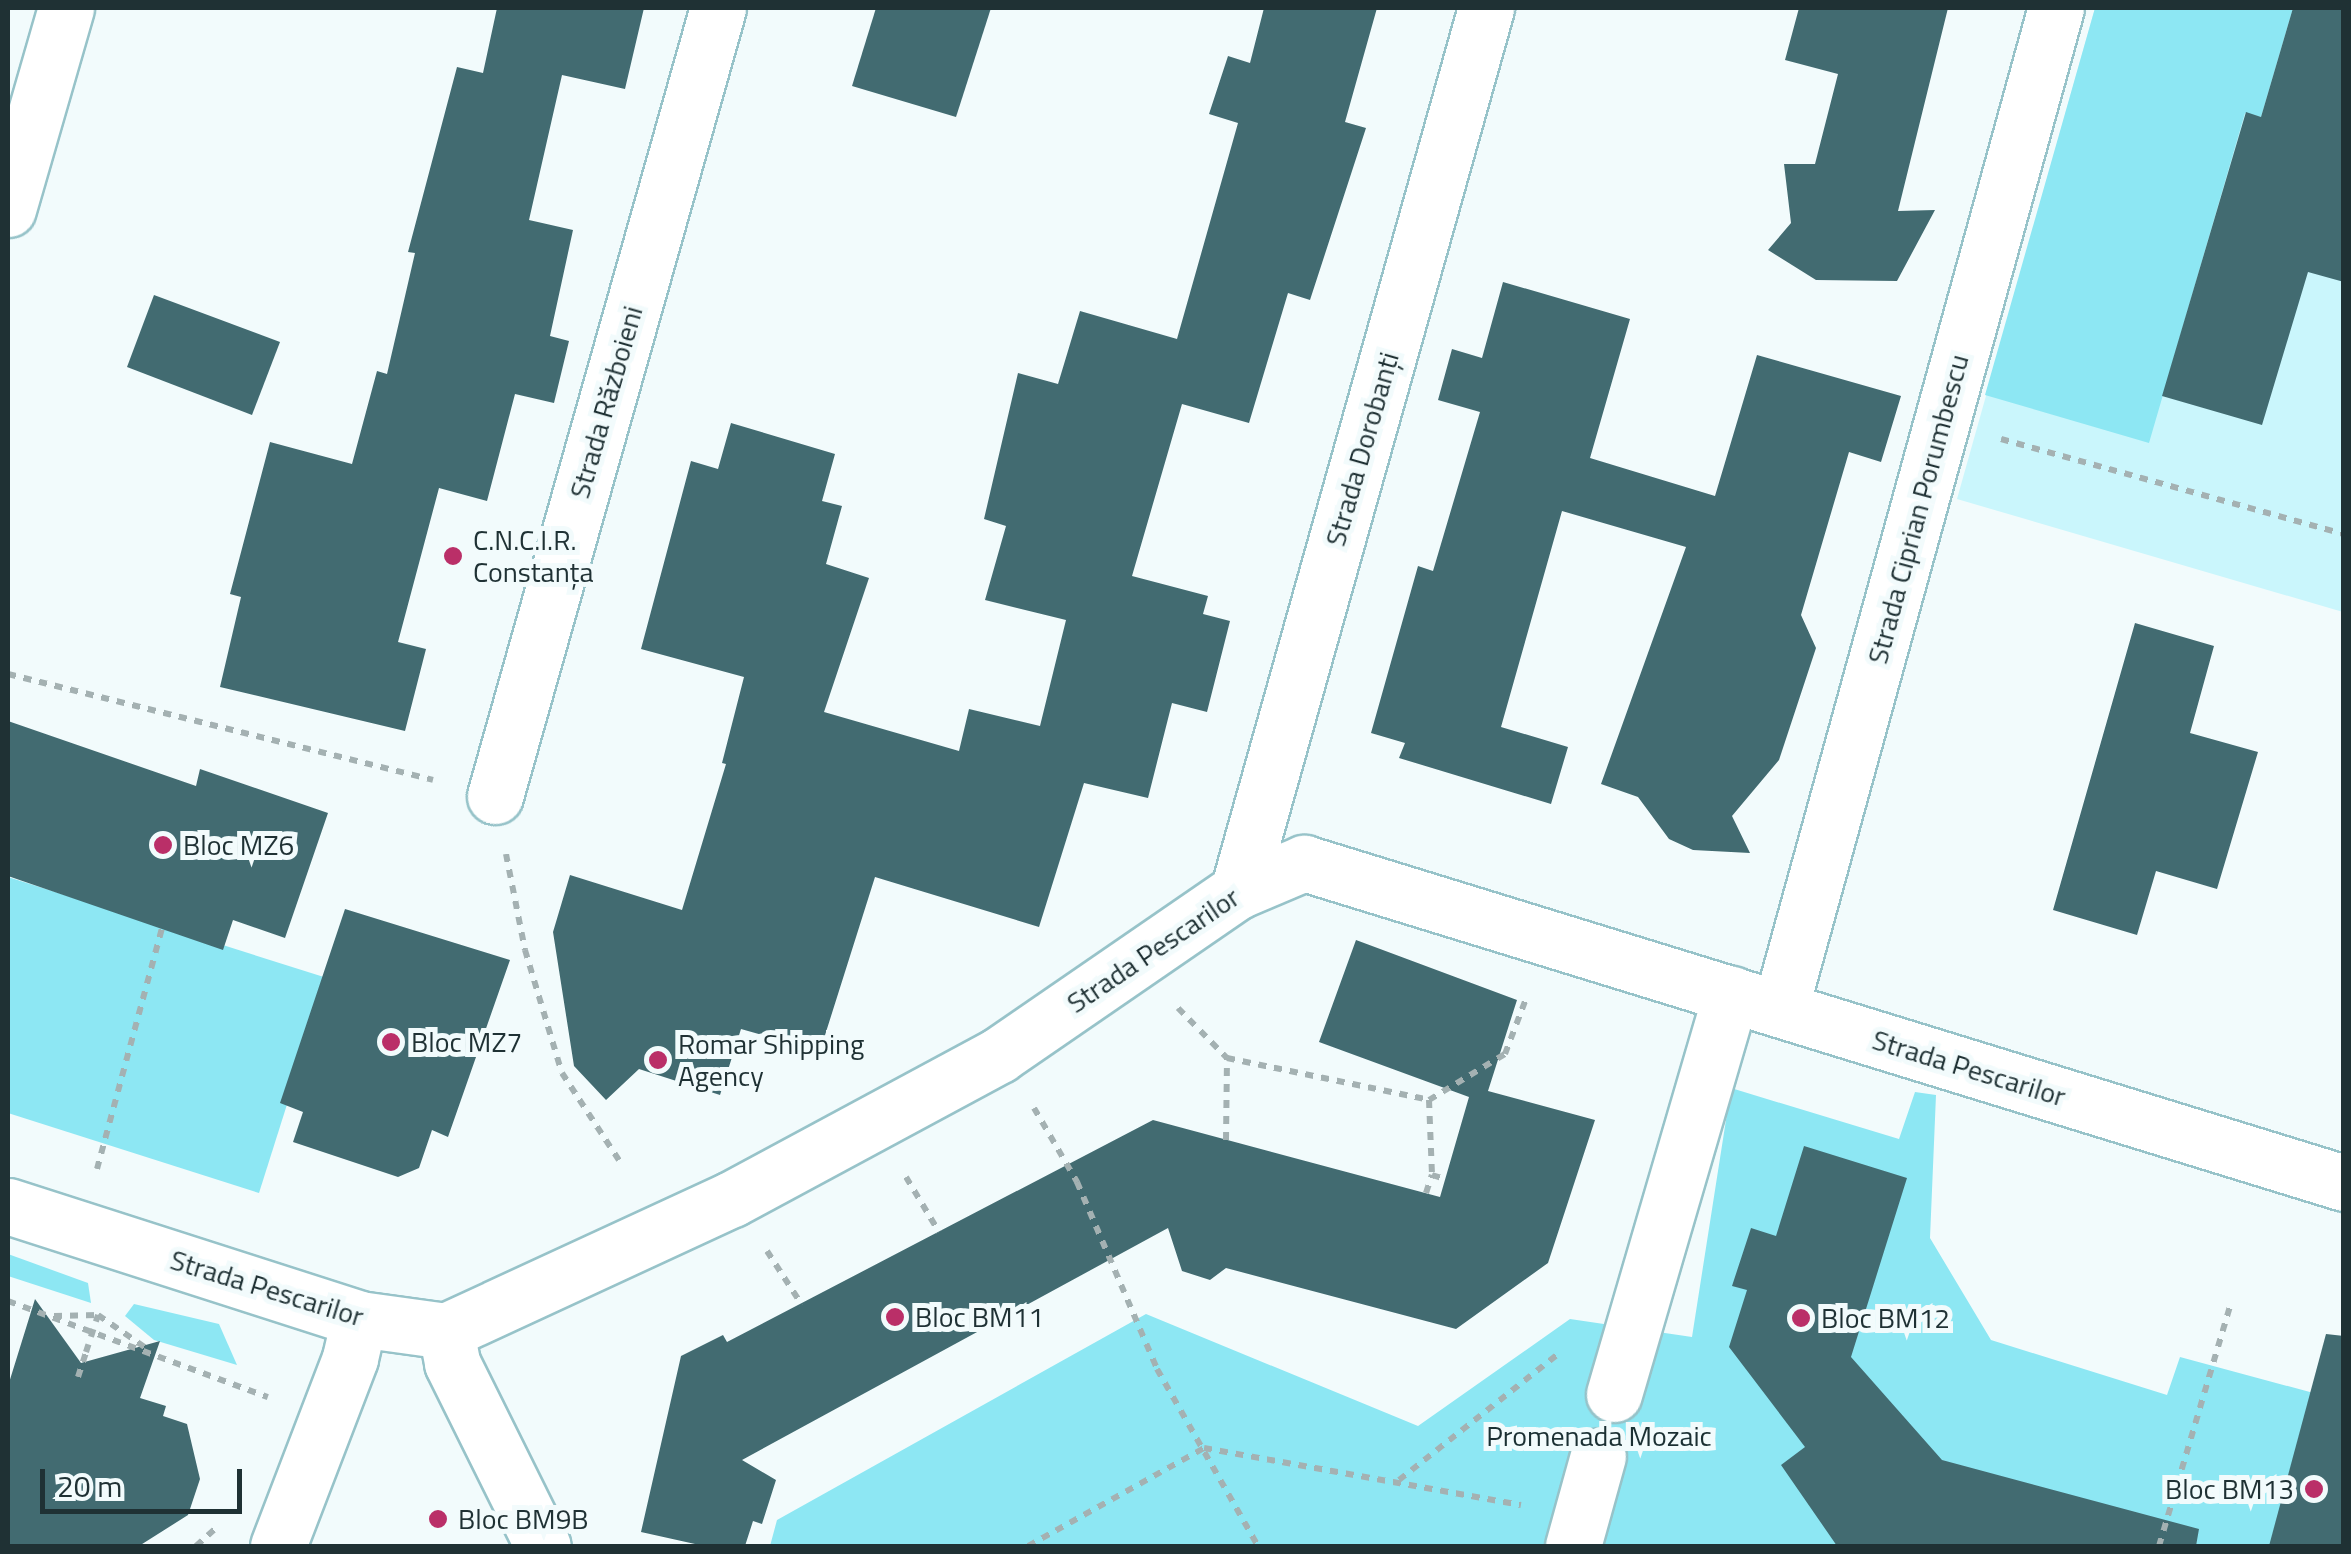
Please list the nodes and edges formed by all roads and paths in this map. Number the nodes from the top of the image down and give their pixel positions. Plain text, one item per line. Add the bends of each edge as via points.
1 (66, 8) edge
2 (718, 8) edge
3 (1486, 8) edge
4 (2056, 8) edge
5 (8, 208) edge
6 (1942, 422) junction
7 (2344, 534) edge
8 (8, 674) edge
9 (494, 796) junction
10 (1238, 891) junction
11 (162, 928) dead end
12 (1531, 984) dead end
13 (1164, 995) dead end
14 (1756, 1002) junction
15 (1227, 1058) junction
16 (1024, 1091) dead end
17 (1429, 1100) junction
18 (1226, 1140) dead end
19 (619, 1160) dead end
20 (899, 1165) dead end
21 (97, 1170) dead end
22 (1432, 1174) junction
23 (1445, 1179) dead end
24 (2344, 1182) edge
25 (1426, 1193) dead end
26 (8, 1206) edge
27 (939, 1232) dead end
28 (759, 1240) dead end
29 (8, 1301) edge
30 (802, 1304) dead end
31 (2231, 1304) dead end
32 (98, 1315) junction
33 (49, 1316) junction
34 (358, 1319) junction
35 (446, 1331) junction
36 (1569, 1345) dead end
37 (155, 1355) junction
38 (78, 1378) dead end
39 (1614, 1394) dead end
40 (321, 1428) junction
41 (1204, 1448) junction
42 (1598, 1456) dead end
43 (1399, 1480) junction
44 (1577, 1532) edge
45 (278, 1546) edge
46 (542, 1546) edge
47 (1028, 1546) edge
48 (1258, 1546) edge
49 (2159, 1546) edge

1 - 5 street
2 - 9 street, Strada Războieni
3 - 10 street, Strada Dorobanți
4 - 6 street, Strada Ciprian Porumbescu
6 - 7 path
6 - 14 street, Strada Ciprian Porumbescu
8 - 9 path
9 - 19 path via 525,950 562,1073
10 - 14 street, Strada Pescarilor via 1304,863
10 - 35 street, Strada Pescarilor via 998,1055 732,1199
11 - 21 path
12 - 17 path via 1506,1054
13 - 15 path
14 - 24 street, Strada Pescarilor
14 - 39 street, Strada Ciprian Porumbescu
15 - 17 path
15 - 18 path
16 - 41 path via 1076,1182 1157,1369
17 - 22 path
20 - 27 path
22 - 23 path
22 - 25 path
26 - 34 street, Strada Pescarilor
28 - 30 path
29 - 33 path
31 - 49 path
32 - 33 path
32 - 37 path
32 - 38 path, bridge
33 - 37 path
34 - 35 street, Strada Pescarilor
34 - 40 street
35 - 46 street via 452,1364
36 - 43 path
37 - 40 path via 268,1397
40 - 45 street
41 - 43 path
41 - 47 path
41 - 48 path
42 - 44 street
43 - 44 path

